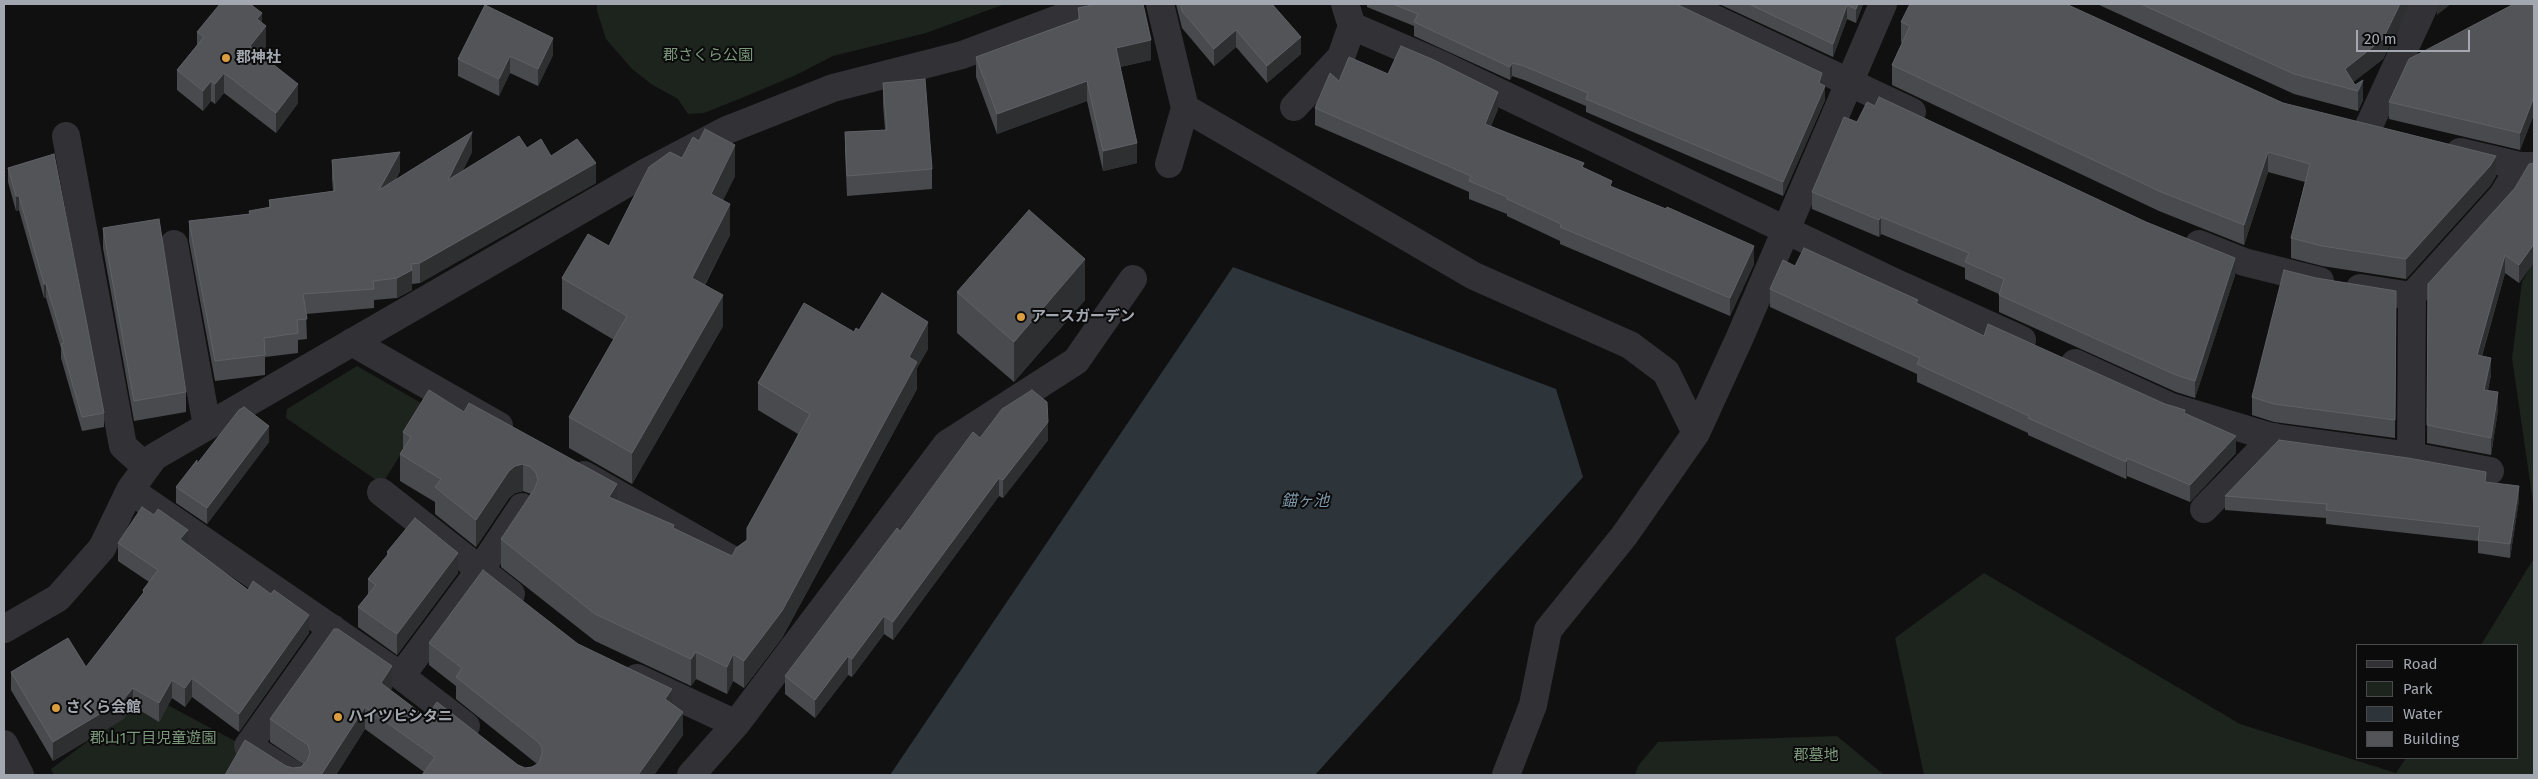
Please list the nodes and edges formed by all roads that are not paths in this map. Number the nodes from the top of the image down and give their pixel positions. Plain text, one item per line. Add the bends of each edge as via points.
1 (1098, 4) edge
2 (1160, 4) edge
3 (1683, 4) edge
4 (1882, 4) edge
5 (2425, 4) edge
6 (1348, 15) edge
7 (1849, 83) junction
8 (1294, 107) dead end
9 (1185, 108) junction
10 (2341, 123) edge
11 (1938, 124) edge
12 (2367, 130) junction
13 (66, 136) dead end
14 (2396, 137) edge
15 (2434, 146) edge
16 (1169, 164) dead end
17 (2527, 166) edge
18 (1786, 230) junction
19 (2180, 236) edge
20 (174, 244) dead end
21 (1133, 279) dead end
22 (2412, 296) junction
23 (352, 342) junction
24 (207, 426) junction
25 (1696, 433) junction
26 (2274, 437) junction
27 (525, 441) edge
28 (2411, 456) junction
29 (560, 460) edge
30 (146, 467) junction
31 (2490, 471) dead end
32 (130, 490) junction
33 (381, 492) dead end
34 (522, 508) edge
35 (2204, 509) dead end
36 (732, 560) edge
37 (480, 570) junction
38 (534, 612) edge
39 (4, 628) edge
40 (332, 628) junction
41 (613, 666) edge
42 (401, 676) junction
43 (736, 724) junction
44 (482, 739) edge
45 (4, 744) edge
46 (20, 775) edge
47 (294, 775) edge
48 (691, 775) edge
49 (1506, 775) edge

1 - 23 street via 962,55 832,88 727,130 643,174
2 - 9 street
3 - 7 street
4 - 7 street
5 - 12 street
6 - 8 street via 1341,57
6 - 18 street via 1440,64
7 - 11 street
7 - 18 street
9 - 16 street
9 - 25 street via 1474,276 1630,345 1666,372
10 - 12 street
12 - 14 street
13 - 30 street via 124,446
15 - 17 street
17 - 22 street
18 - 25 street
18 - 26 street via 2171,406
19 - 22 street via 2244,262 2319,281
20 - 24 street
21 - 43 street via 1076,361 947,444
22 - 28 street
23 - 24 street
23 - 27 street
24 - 30 street via 154,457
25 - 49 street via 1624,536 1548,630 1533,705
26 - 28 street
26 - 35 street
28 - 31 street
29 - 36 street
30 - 32 street
32 - 39 street via 102,548 58,598
32 - 40 street
33 - 37 street
34 - 37 street
37 - 38 street
37 - 42 street
40 - 42 street
40 - 47 street via 248,746
41 - 43 street
42 - 44 street
43 - 48 street
45 - 46 street

